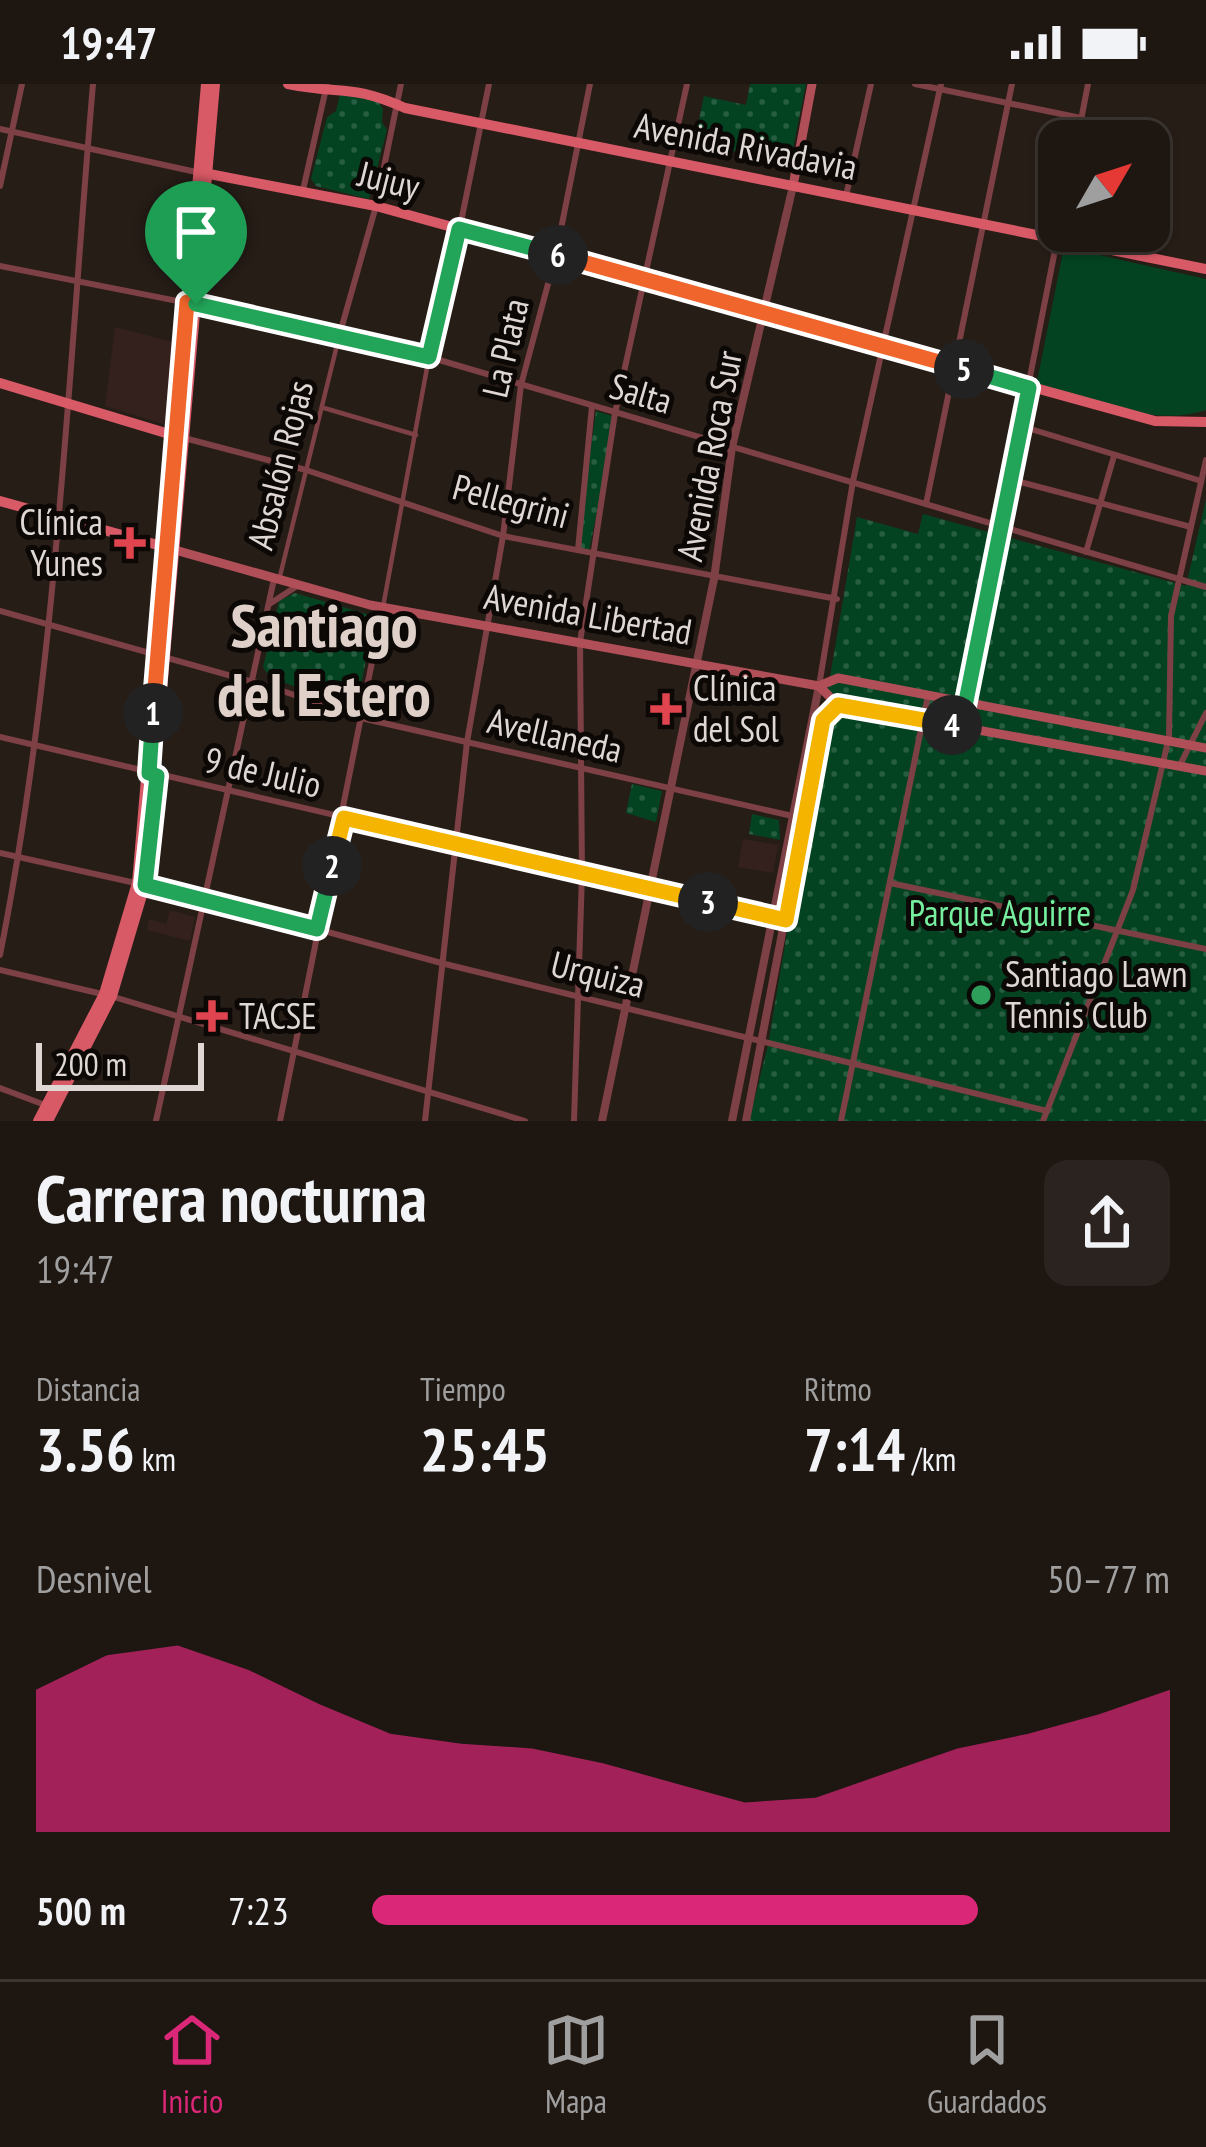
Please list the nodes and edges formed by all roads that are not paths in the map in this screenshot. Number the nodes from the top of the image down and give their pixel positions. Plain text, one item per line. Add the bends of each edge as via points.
1 (22, 84) edge
2 (94, 84) edge
3 (210, 84) edge
4 (288, 84) edge
5 (401, 84) edge
6 (490, 84) edge
7 (590, 84) edge
8 (687, 84) edge
9 (812, 84) edge
10 (872, 84) edge
11 (915, 84) edge
12 (1012, 84) edge
13 (1088, 84) edge
14 (940, 86) edge
15 (326, 87) edge
16 (1008, 103) junction
17 (397, 104) junction
18 (1081, 118) joint
19 (482, 123) junction
20 (0, 129) edge
21 (11, 131) junction
22 (578, 142) junction
23 (88, 147) junction
24 (672, 163) junction
25 (202, 173) junction
26 (0, 186) edge
27 (793, 186) junction
28 (303, 190) junction
29 (846, 196) junction
30 (376, 206) junction
31 (914, 209) junction
32 (983, 223) junction
33 (459, 229) junction
34 (1038, 231) edge
35 (1055, 252) edge
36 (1136, 252) edge
37 (556, 254) junction
38 (0, 266) edge
39 (1206, 268) edge
40 (76, 280) junction
41 (646, 280) junction
42 (192, 303) junction
43 (765, 314) junction
44 (340, 334) junction
45 (885, 348) junction
46 (429, 357) junction
47 (954, 367) junction
48 (0, 382) edge
49 (521, 385) junction
50 (1029, 388) junction
51 (65, 402) junction
52 (592, 406) junction
53 (324, 408) junction
54 (616, 413) junction
55 (1206, 417) edge
56 (1024, 427) junction
57 (417, 435) junction
58 (182, 438) junction
59 (732, 448) junction
60 (1114, 456) junction
61 (1206, 460) edge
62 (306, 470) junction
63 (1009, 479) junction
64 (853, 481) junction
65 (1200, 481) junction
66 (0, 501) edge
67 (404, 501) junction
68 (926, 504) junction
69 (1103, 504) junction
70 (56, 517) junction
71 (999, 527) junction
72 (1191, 527) junction
73 (503, 536) junction
74 (171, 549) junction
75 (578, 550) junction
76 (591, 552) junction
77 (1086, 553) junction
78 (714, 579) junction
79 (1181, 579) junction
80 (276, 580) junction
81 (297, 586) junction
82 (1206, 587) edge
83 (836, 599) junction
84 (268, 606) junction
85 (383, 607) junction
86 (0, 611) edge
87 (45, 623) junction
88 (486, 626) junction
89 (580, 643) junction
90 (162, 657) junction
91 (696, 665) junction
92 (251, 681) junction
93 (819, 686) junction
94 (928, 695) junction
95 (965, 702) junction
96 (838, 705) junction
97 (1206, 713) edge
98 (361, 718) junction
99 (922, 719) junction
100 (961, 726) junction
101 (0, 737) edge
102 (1168, 741) junction
103 (467, 742) junction
104 (1186, 745) junction
105 (34, 746) junction
106 (1206, 748) edge
107 (1161, 764) junction
108 (1179, 766) junction
109 (580, 770) junction
110 (1206, 771) edge
111 (153, 774) junction
112 (669, 788) junction
113 (224, 790) junction
114 (791, 816) junction
115 (344, 818) junction
116 (805, 819) junction
117 (456, 845) junction
118 (0, 853) edge
119 (21, 858) junction
120 (582, 874) junction
121 (890, 883) junction
122 (141, 884) junction
123 (649, 889) junction
124 (203, 898) junction
125 (774, 917) junction
126 (786, 920) junction
127 (317, 929) junction
128 (1120, 930) junction
129 (1206, 949) edge
130 (0, 955) edge
131 (446, 964) junction
132 (0, 970) edge
133 (108, 995) junction
134 (578, 997) junction
135 (625, 1008) junction
136 (178, 1017) junction
137 (748, 1039) junction
138 (763, 1042) junction
139 (293, 1053) junction
140 (852, 1064) junction
141 (0, 1088) edge
142 (428, 1092) junction
143 (1047, 1111) junction
144 (47, 1116) edge
145 (156, 1121) edge
146 (280, 1121) edge
147 (425, 1121) edge
148 (526, 1121) edge
149 (574, 1121) edge
150 (602, 1121) edge
151 (732, 1121) edge
152 (746, 1121) edge
153 (841, 1121) edge
154 (1042, 1121) edge

1 - 21 street
2 - 23 street
3 - 25 main road
4 - 15 main road, Avenida Rivadavia
5 - 17 street, Absalón Rojas
6 - 19 street
7 - 22 street, La Plata
8 - 24 street
9 - 27 main road, Avenida Roca Sur
10 - 29 street
11 - 14 street
12 - 16 street
13 - 18 street
14 - 16 street
14 - 31 street
15 - 17 main road, Avenida Rivadavia via 379,91
15 - 28 street
16 - 18 street
16 - 32 street
17 - 19 main road, Avenida Rivadavia
17 - 30 street, Absalón Rojas
19 - 22 main road, Avenida Rivadavia
19 - 33 street
20 - 21 street
21 - 23 street
21 - 26 street
22 - 24 main road, Avenida Rivadavia
22 - 37 street, La Plata
23 - 25 street
23 - 40 street
24 - 27 main road, Avenida Rivadavia
24 - 41 street
25 - 28 main road, Jujuy
25 - 42 main road
27 - 29 main road, Avenida Rivadavia
27 - 43 street, Avenida Roca Sur
28 - 30 main road, Jujuy
29 - 31 main road, Avenida Rivadavia
30 - 33 main road, Jujuy
30 - 44 street, Absalón Rojas
31 - 32 main road, Avenida Rivadavia
31 - 45 street
32 - 34 main road, Avenida Rivadavia
32 - 47 street
33 - 37 main road, Jujuy
33 - 46 street
35 - 50 street
36 - 39 main road, Avenida Rivadavia
37 - 41 main road, Jujuy
37 - 49 street, La Plata
38 - 40 street, Salta
40 - 42 street, Salta
40 - 51 street
41 - 43 main road, Jujuy
41 - 54 street
42 - 44 street, Salta
42 - 58 main road
43 - 45 main road, Jujuy
43 - 59 street, Avenida Roca Sur
44 - 46 street, Salta
44 - 53 street, Absalón Rojas
45 - 47 main road, Jujuy
45 - 64 street
46 - 49 street, Salta
46 - 57 street
47 - 50 main road, Jujuy
47 - 68 street
48 - 51 main road
49 - 52 street, Salta
49 - 73 street, La Plata
50 - 55 main road, Jujuy via 1155,421
50 - 56 street
51 - 58 main road
51 - 70 street
52 - 54 street, Salta
52 - 75 street
53 - 57 street
53 - 62 street, Absalón Rojas
54 - 59 street, Salta
54 - 76 street
56 - 60 street
56 - 63 street
57 - 67 street
58 - 62 street, Pellegrini
58 - 74 main road
59 - 64 street, Salta
59 - 78 street, Avenida Roca Sur
60 - 65 street
60 - 69 street
61 - 65 street
62 - 67 street, Pellegrini
62 - 80 street, Absalón Rojas
63 - 69 street
63 - 71 street
64 - 68 street, Salta
64 - 83 street
65 - 72 street
66 - 70 main road, Avenida Libertad
67 - 73 street, Pellegrini
67 - 85 street
68 - 71 street, Salta
69 - 72 street
69 - 77 street
70 - 74 main road, Avenida Libertad
70 - 87 street
71 - 77 street, Salta
71 - 95 street
72 - 79 street
73 - 75 street, Pellegrini
73 - 88 street, La Plata
74 - 80 main road, Avenida Libertad
74 - 90 main road
75 - 76 street, Pellegrini
76 - 78 street, Pellegrini
76 - 89 street
77 - 79 street, Salta
78 - 83 street, Pellegrini
78 - 91 street, Avenida Roca Sur
79 - 82 street, Salta
79 - 102 street via 1170,628
80 - 81 main road, Avenida Libertad
80 - 84 street
81 - 84 street
81 - 85 main road, Avenida Libertad
83 - 93 street
84 - 92 street
85 - 88 main road, Avenida Libertad
85 - 98 street
86 - 87 street, Avellaneda
87 - 90 street, Avellaneda
87 - 105 street
88 - 89 main road, Avenida Libertad
88 - 103 street, La Plata
89 - 91 main road, Avenida Libertad
89 - 109 street
90 - 92 street, Avellaneda
90 - 111 main road
91 - 93 main road, Avenida Libertad
91 - 112 street, Avenida Roca Sur
92 - 98 street, Avellaneda
92 - 113 street
93 - 94 main road, Avenida Libertad via 838,678
93 - 96 main road
93 - 114 street
94 - 95 main road, Avenida Libertad
94 - 99 street
95 - 100 street
95 - 102 main road, Avenida Libertad
96 - 99 main road
96 - 116 street via 823,720
97 - 104 street
98 - 103 street, Avellaneda
98 - 115 street
99 - 100 main road
99 - 121 street
100 - 107 main road
101 - 105 street, 9 de Julio
102 - 104 main road, Avenida Libertad
102 - 107 street
103 - 109 street, Avellaneda
103 - 117 street, La Plata
104 - 106 main road, Avenida Libertad
104 - 108 street
105 - 111 street, 9 de Julio
105 - 119 street
107 - 108 main road
107 - 128 street
108 - 110 main road
109 - 112 street, Avellaneda
109 - 120 street
111 - 113 street, 9 de Julio
111 - 122 main road
112 - 114 street, Avellaneda
112 - 123 street, Avenida Roca Sur
113 - 115 street, 9 de Julio
113 - 124 street
114 - 116 street, Avellaneda
114 - 125 street
115 - 117 street, 9 de Julio
115 - 127 street
116 - 126 street
117 - 120 street, 9 de Julio
117 - 131 street, La Plata
118 - 119 street, Urquiza
119 - 122 street, Urquiza
119 - 130 street
120 - 123 street, 9 de Julio
120 - 134 street
121 - 128 street
121 - 140 street
122 - 124 street, Urquiza
122 - 133 main road
123 - 125 street, 9 de Julio
123 - 135 street, Avenida Roca Sur
124 - 127 street, Urquiza
124 - 136 street
125 - 126 street, 9 de Julio
125 - 137 street
126 - 138 street
127 - 131 street, Urquiza
127 - 139 street
128 - 129 street
128 - 143 street
131 - 134 street, Urquiza
131 - 142 street, La Plata
132 - 133 street
133 - 136 street
133 - 144 main road
134 - 135 street, Urquiza
134 - 149 street
135 - 137 street, Urquiza
135 - 150 street, Avenida Roca Sur
136 - 139 street
136 - 145 street
137 - 138 street, Urquiza
137 - 151 street
138 - 140 street, Urquiza
138 - 152 street
139 - 142 street
139 - 146 street
140 - 143 street, Urquiza
140 - 153 street
141 - 144 street
142 - 147 street, La Plata
142 - 148 street
143 - 154 street

